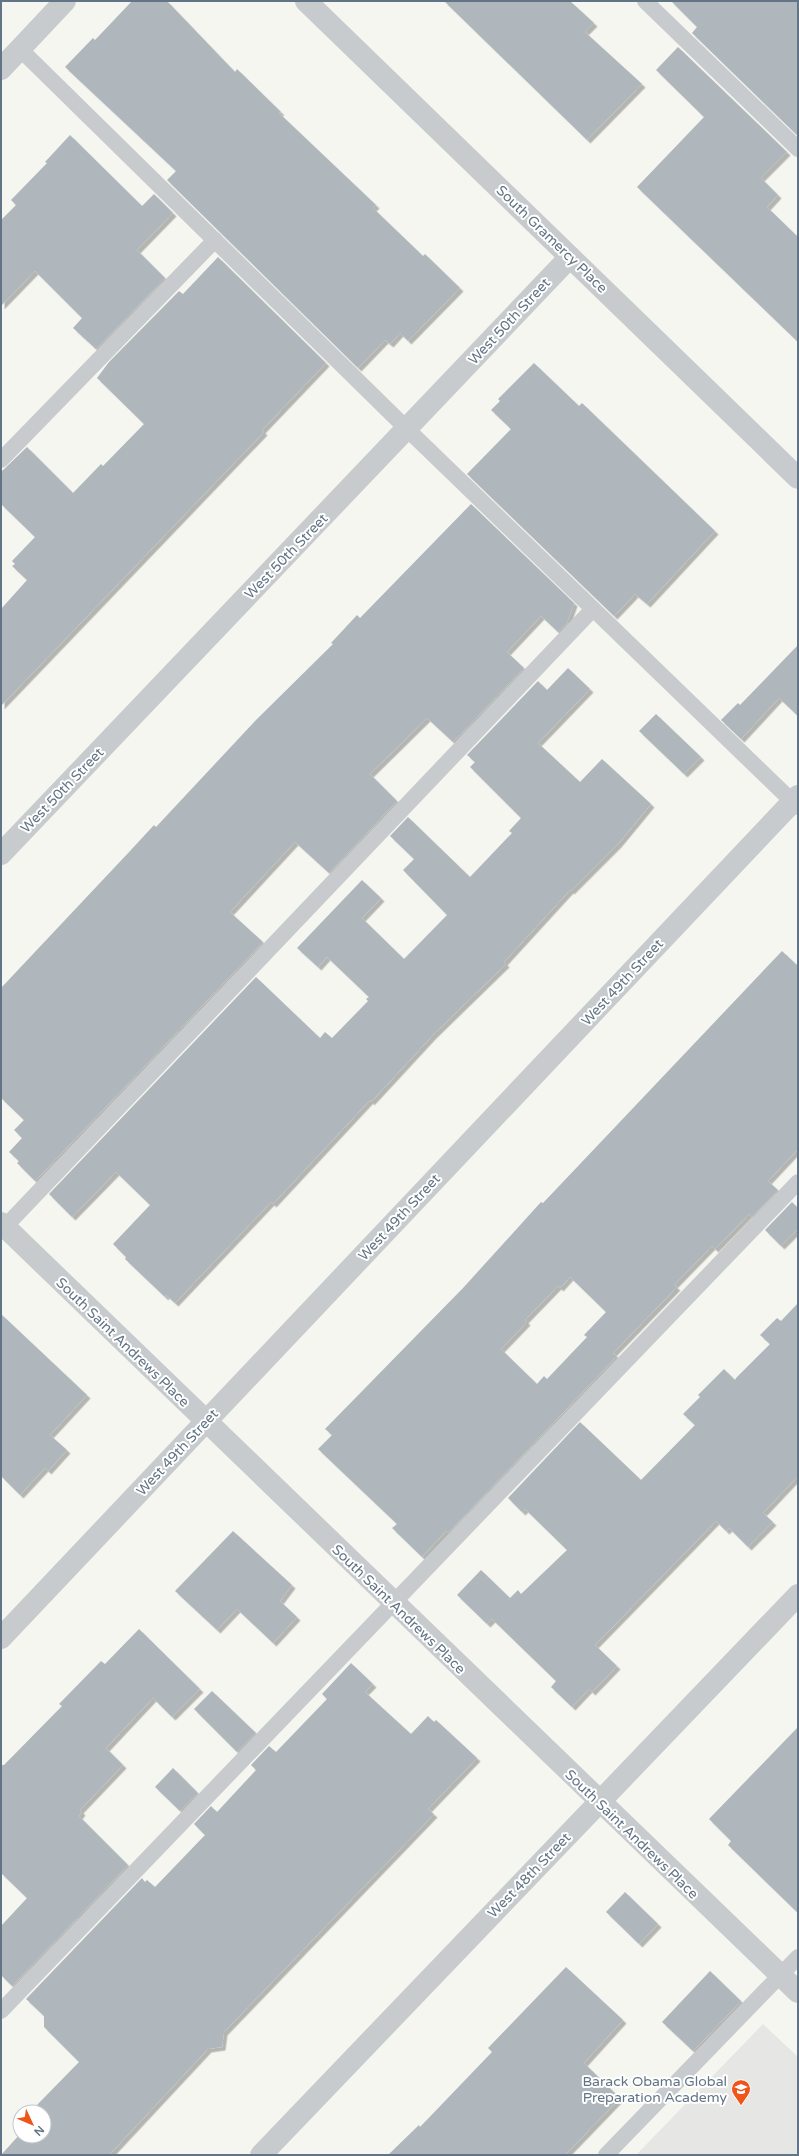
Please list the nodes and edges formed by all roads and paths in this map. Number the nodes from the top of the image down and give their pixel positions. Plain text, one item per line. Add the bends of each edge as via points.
1 (65, 1) edge
2 (306, 1) edge
3 (645, 1) edge
4 (20, 49) junction
5 (1, 69) edge
6 (798, 149) edge
7 (215, 240) junction
8 (570, 257) junction
9 (407, 429) junction
10 (1, 460) edge
11 (798, 478) edge
12 (593, 609) junction
13 (796, 802) edge
14 (1, 854) edge
15 (798, 1182) edge
16 (2, 1227) edge
17 (206, 1422) junction
18 (798, 1595) edge
19 (394, 1604) junction
20 (1, 1638) edge
21 (599, 1802) junction
22 (798, 1957) edge
23 (780, 1976) junction
24 (798, 1992) edge
25 (1, 2011) edge
26 (261, 2155) edge
27 (606, 2155) edge

1 - 4 street
2 - 8 street, South Gramercy Place
3 - 6 lane
4 - 5 street
4 - 7 lane
7 - 9 lane
7 - 10 lane
8 - 9 street, West 50th Street
8 - 11 street, South Gramercy Place
9 - 12 lane
9 - 14 street, West 50th Street
12 - 13 lane
12 - 16 lane
13 - 17 street, West 49th Street
15 - 19 lane
16 - 17 street, South Saint Andrews Place
17 - 19 street, South Saint Andrews Place
17 - 20 street, West 49th Street
18 - 21 street, West 48th Street
19 - 21 street, South Saint Andrews Place
19 - 25 lane
21 - 23 street, South Saint Andrews Place
21 - 26 street, West 48th Street
22 - 23 lane
23 - 24 street, South Saint Andrews Place
23 - 27 lane

